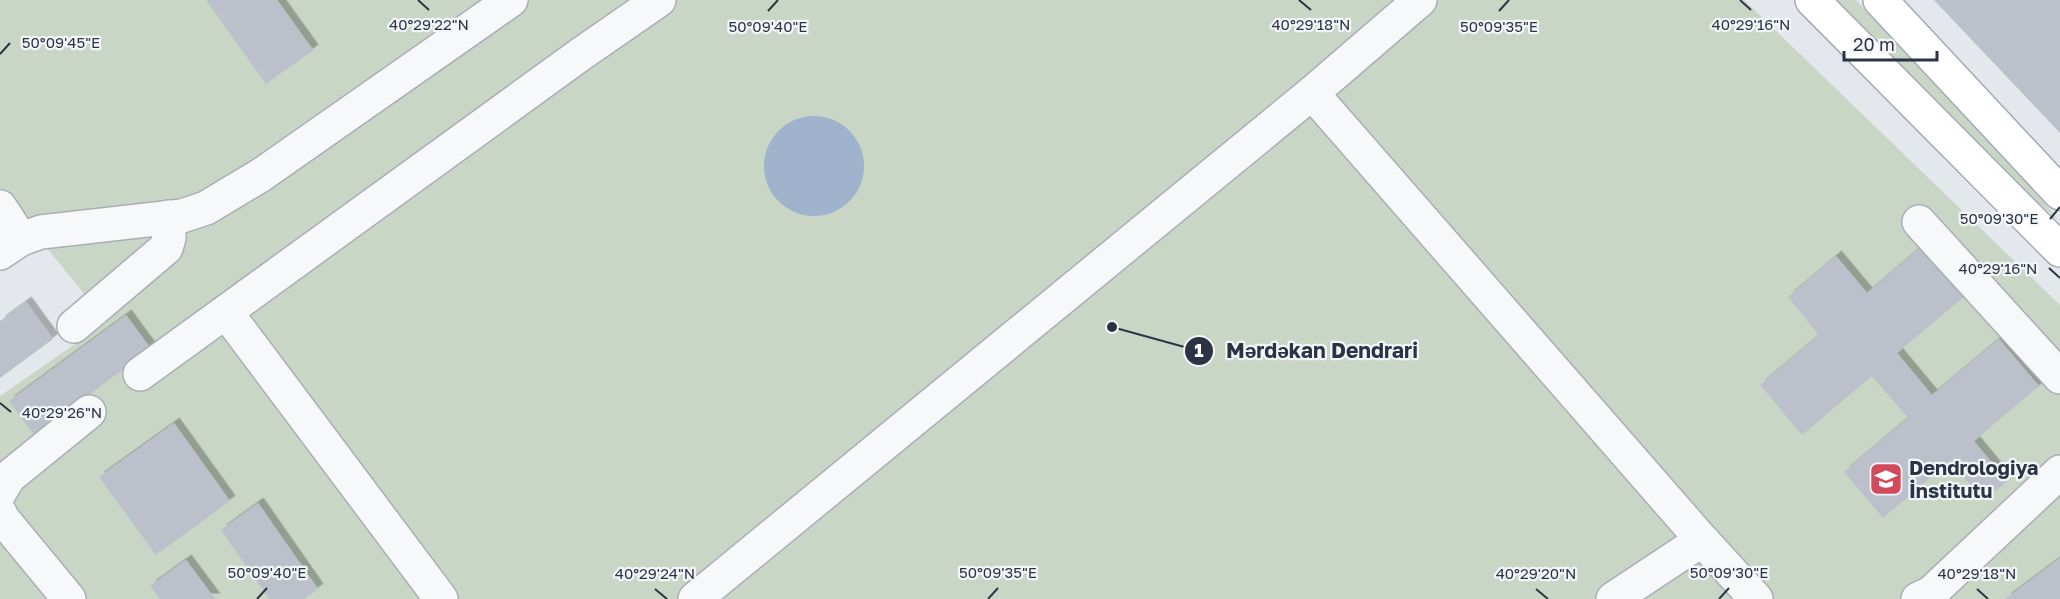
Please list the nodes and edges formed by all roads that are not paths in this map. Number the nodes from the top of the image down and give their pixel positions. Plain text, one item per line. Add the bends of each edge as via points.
1 (511, 0) edge
2 (659, 0) edge
3 (1420, 0) edge
4 (1812, 0) edge
5 (1880, 0) edge
6 (1312, 93) junction
7 (2060, 193) edge
8 (0, 207) edge
9 (169, 218) junction
10 (1919, 222) dead end
11 (10, 246) edge
12 (2060, 250) edge
13 (226, 312) junction
14 (74, 326) dead end
15 (140, 374) dead end
16 (2060, 377) edge
17 (89, 412) dead end
18 (2060, 472) edge
19 (0, 492) edge
20 (0, 513) edge
21 (1702, 540) junction
22 (69, 599) edge
23 (441, 599) edge
24 (695, 599) edge
25 (1613, 599) edge
26 (1756, 599) edge
27 (1918, 599) edge

1 - 9 lane via 261,175 206,208
2 - 13 lane
3 - 6 lane
4 - 12 main road
5 - 7 main road
6 - 21 lane
6 - 24 lane
8 - 11 lane
9 - 11 lane via 41,232
9 - 14 lane via 166,248
10 - 16 lane
13 - 15 lane
13 - 23 lane
17 - 19 lane via 9,477
18 - 27 lane via 1931,593
20 - 22 lane
21 - 25 lane
21 - 26 lane

